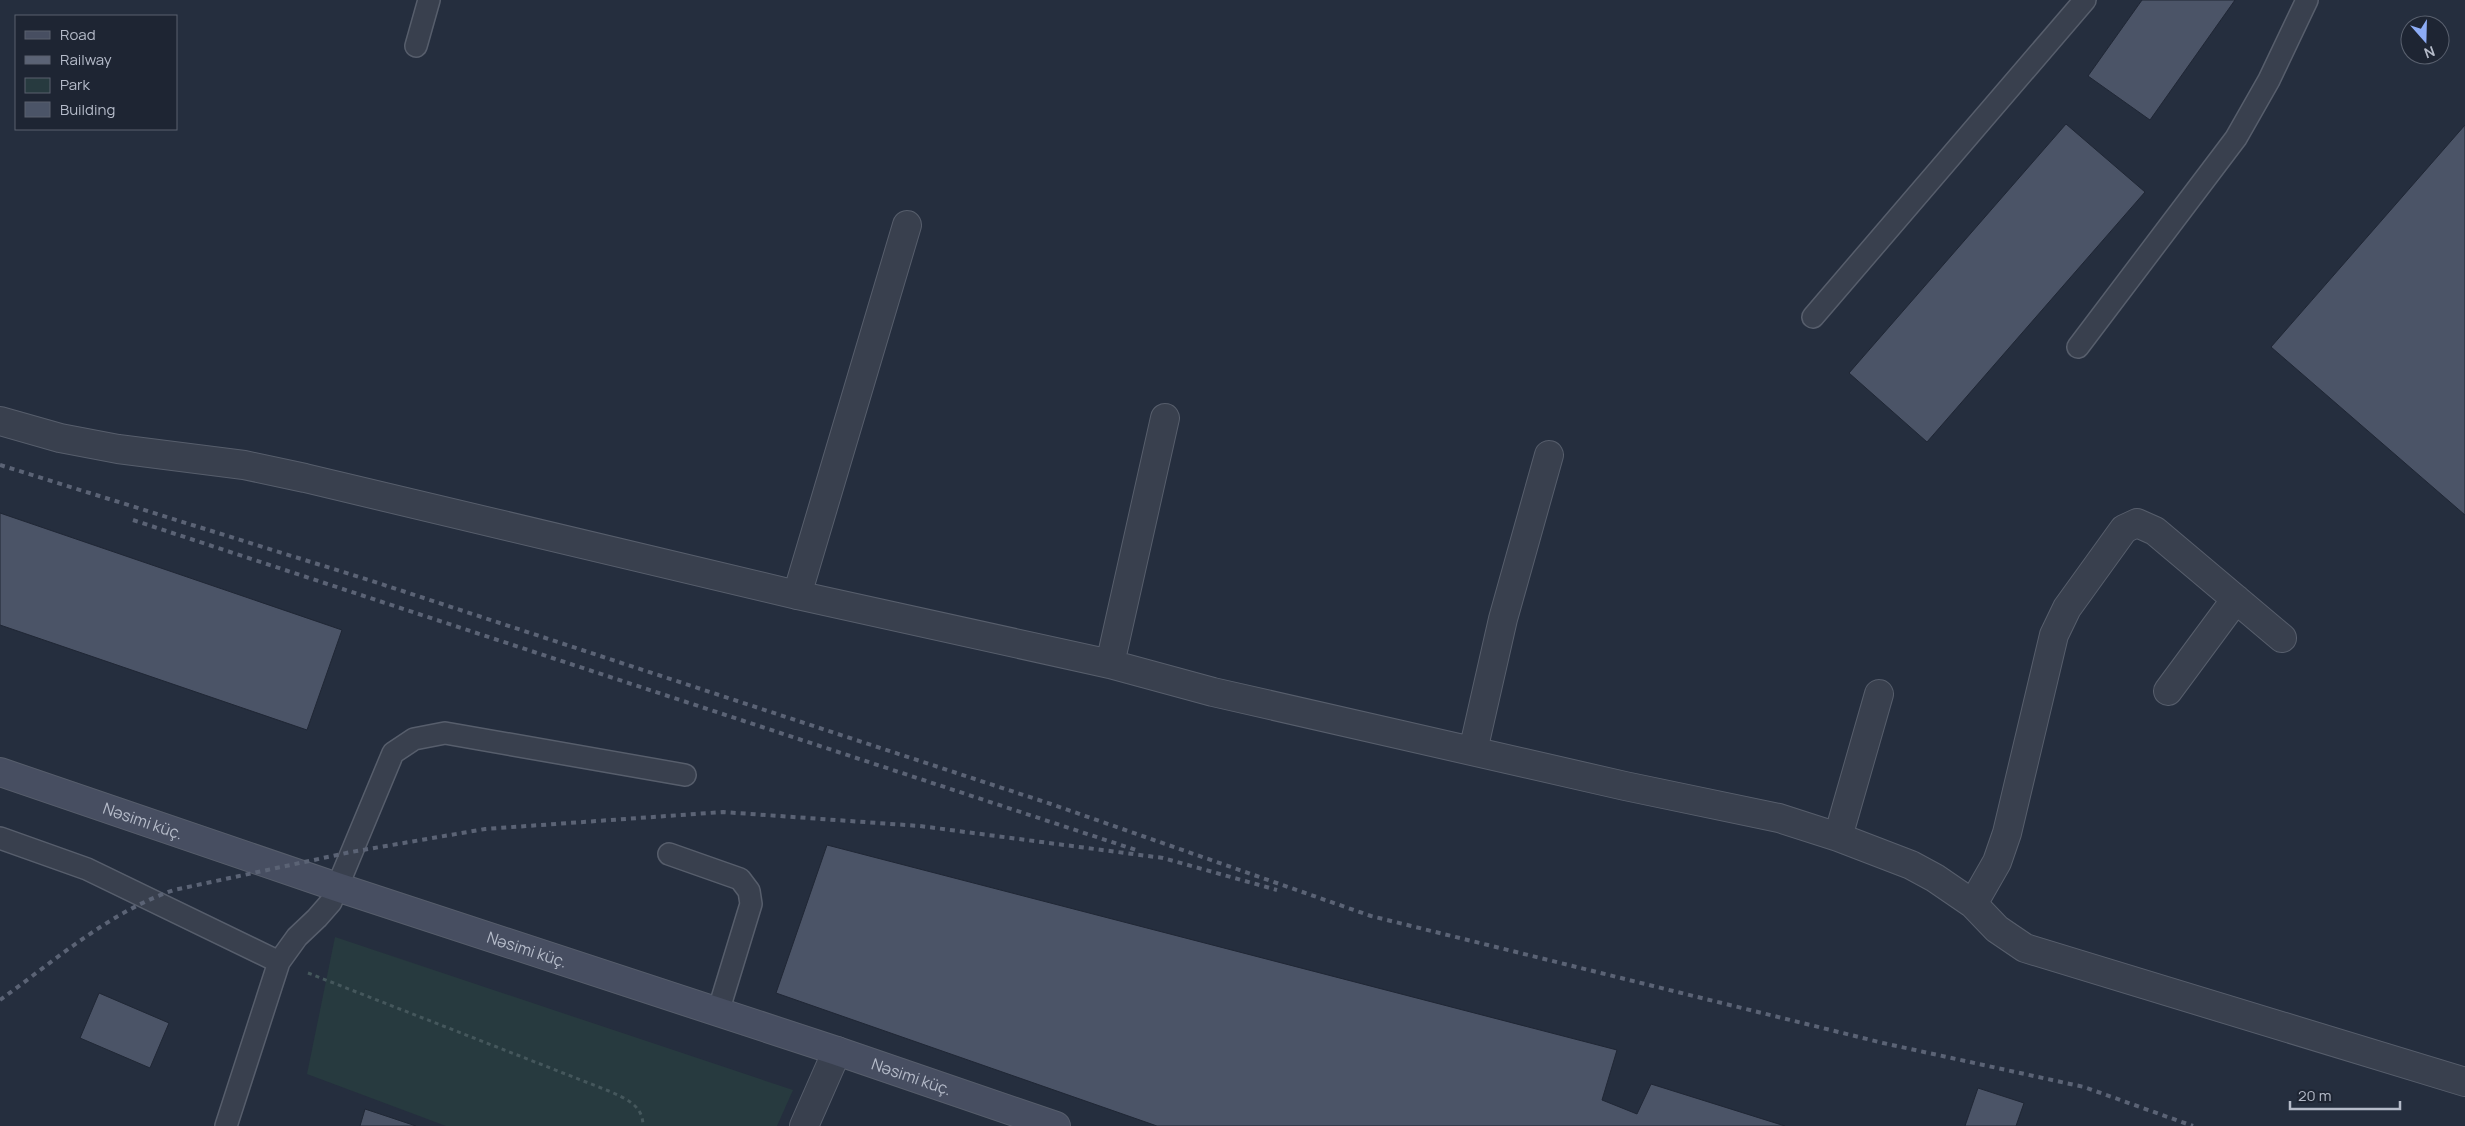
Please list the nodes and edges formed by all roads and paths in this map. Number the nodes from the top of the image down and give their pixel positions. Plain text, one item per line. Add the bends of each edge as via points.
1 (429, 0) edge
2 (2085, 0) edge
3 (2307, 0) edge
4 (416, 46) dead end
5 (906, 225) dead end
6 (1813, 317) dead end
7 (2078, 347) dead end
8 (1165, 418) dead end
9 (0, 421) edge
10 (1549, 455) dead end
11 (797, 596) junction
12 (2236, 599) junction
13 (2282, 638) dead end
14 (1110, 664) junction
15 (2168, 691) dead end
16 (1879, 694) dead end
17 (1473, 751) junction
18 (0, 772) edge
19 (685, 775) dead end
20 (1838, 837) junction
21 (0, 838) edge
22 (669, 854) dead end
23 (338, 888) junction
24 (1972, 904) junction
25 (279, 962) junction
26 (718, 1012) junction
27 (837, 1051) junction
28 (2465, 1082) edge
29 (226, 1126) edge
30 (643, 1126) edge
31 (804, 1126) edge
32 (1056, 1126) edge

1 - 4 lane
2 - 6 lane
3 - 7 lane via 2269,80 2236,138
5 - 11 street
8 - 14 street
9 - 11 street via 89,444 244,465 305,478
10 - 17 street via 1504,619
11 - 14 street
12 - 13 street
12 - 15 street
12 - 24 street via 2155,531 2138,523 2124,529 2067,608 2054,635 2007,833 1997,862
14 - 17 street via 1214,692
16 - 20 street
17 - 20 street via 1779,818
18 - 23 street, Nəsimi küç.
19 - 23 lane via 445,732 414,739 393,753 382,774
20 - 24 street via 1911,865 1936,878
21 - 25 lane via 87,869
22 - 26 lane via 740,879 749,891 751,904
23 - 25 lane via 331,902 297,937
23 - 26 street, Nəsimi küç.
24 - 28 street via 1997,929 2025,948
25 - 29 lane
25 - 30 path via 609,1091 634,1104 643,1117
26 - 27 street, Nəsimi küç.
27 - 31 street
27 - 32 street, Nəsimi küç.

